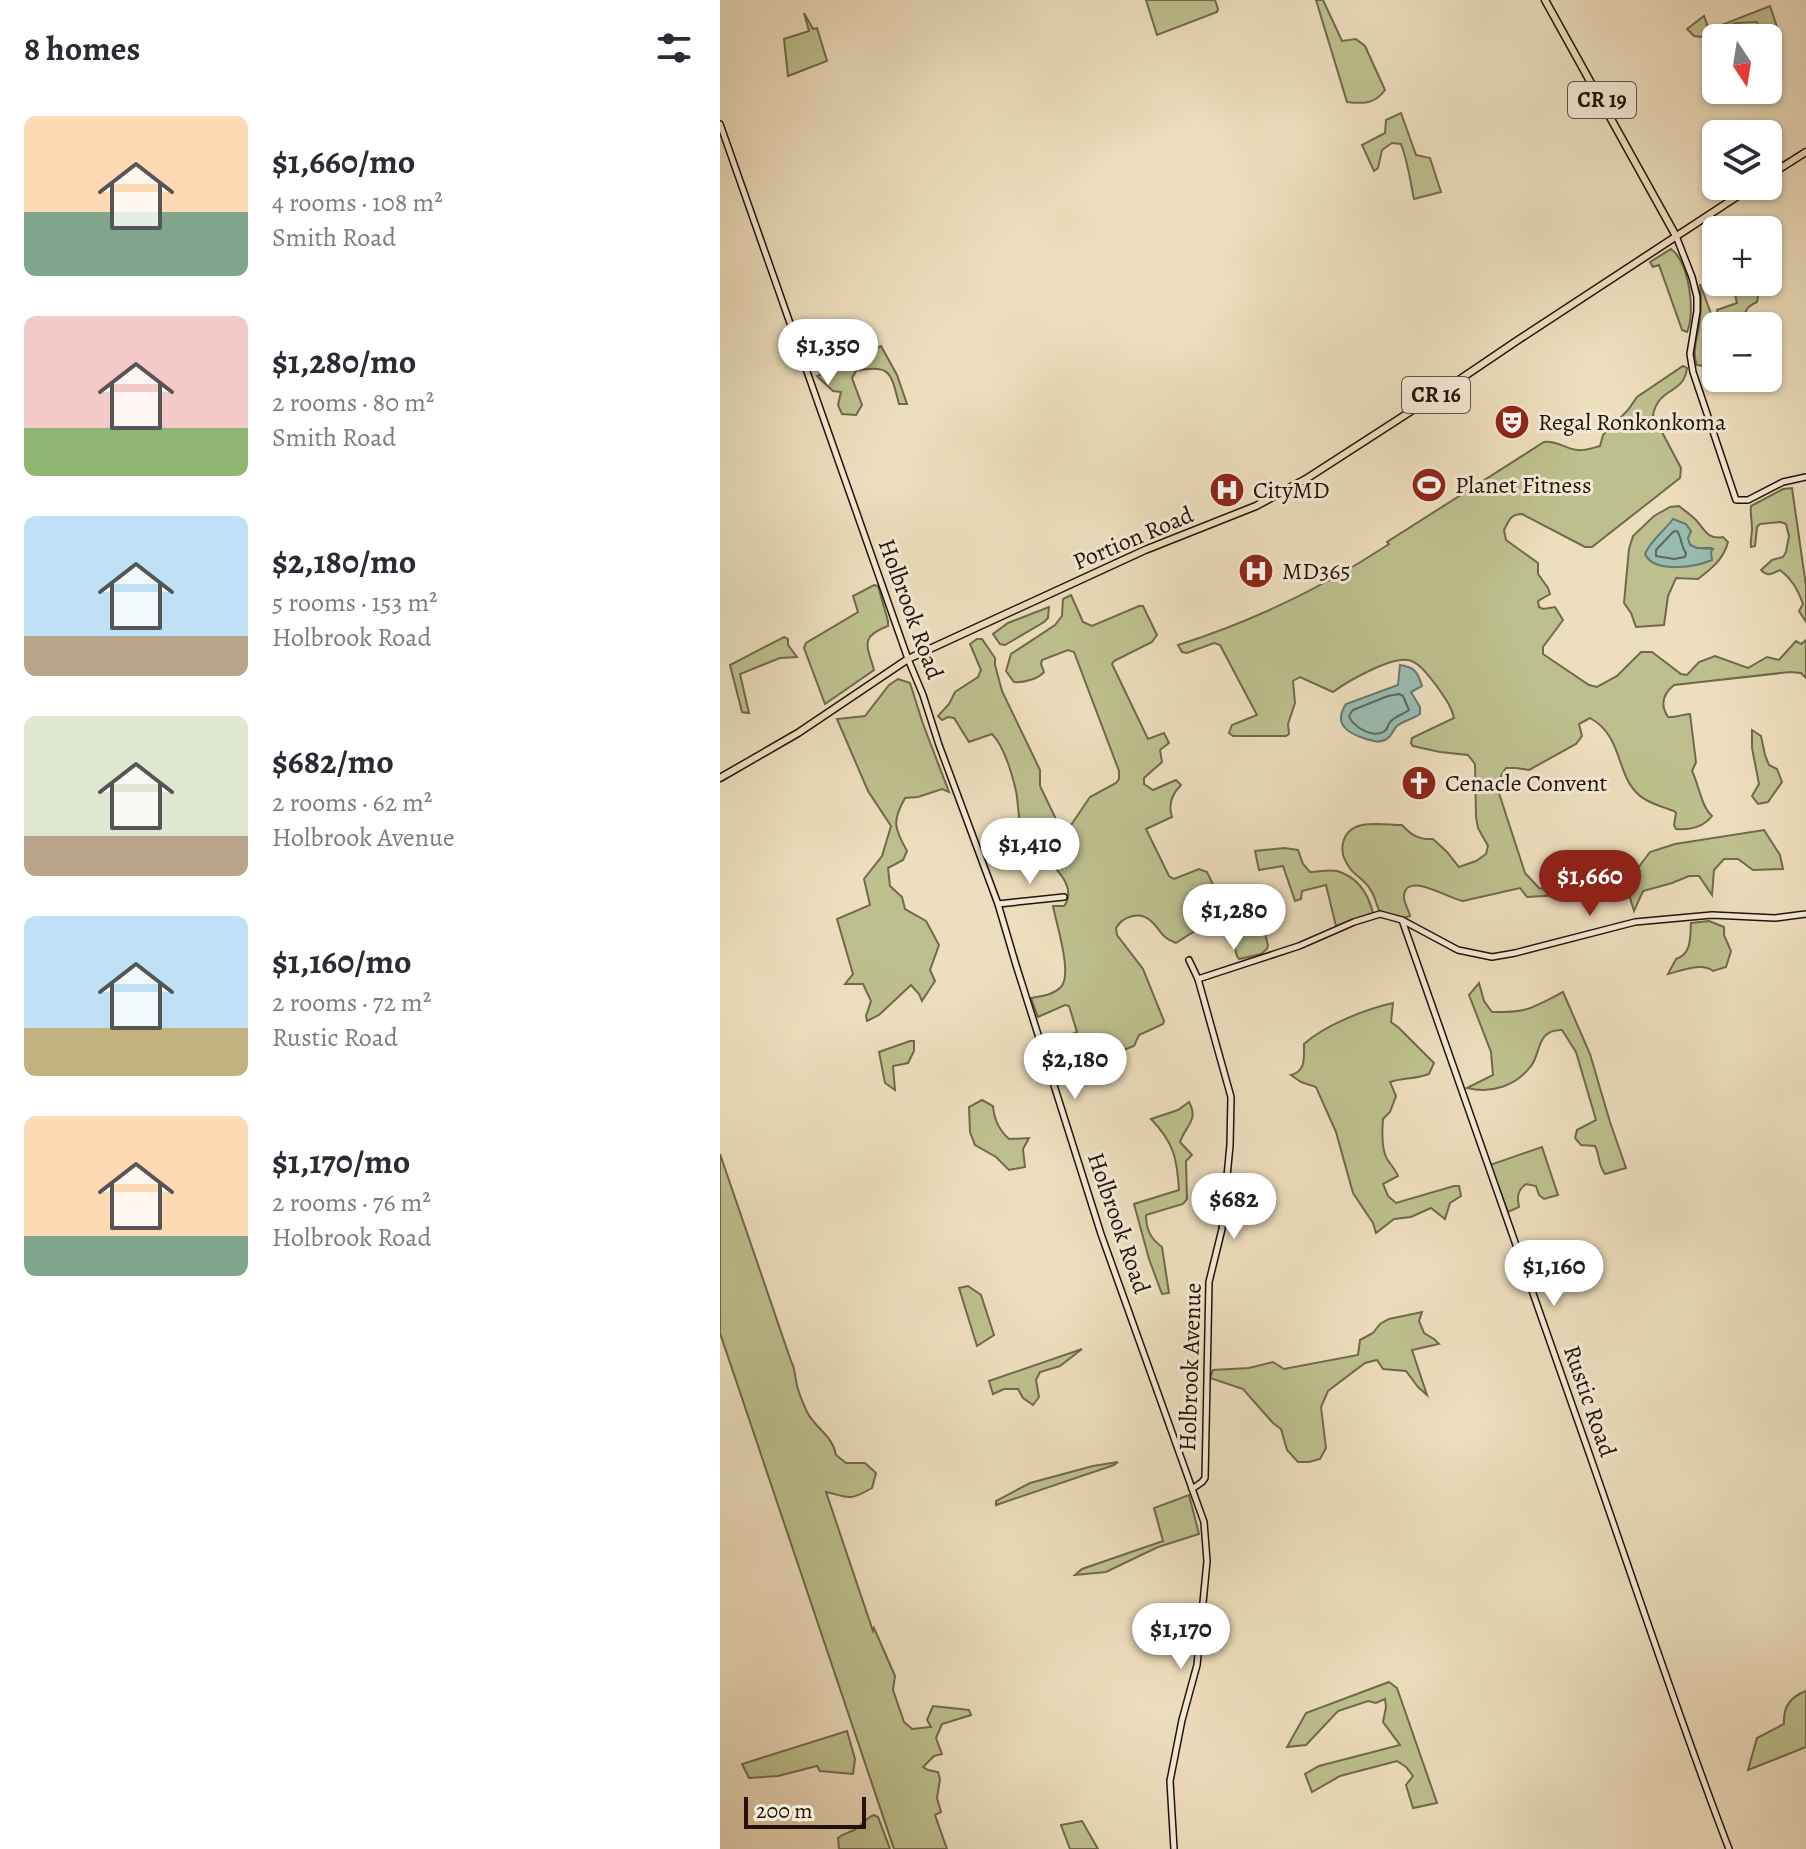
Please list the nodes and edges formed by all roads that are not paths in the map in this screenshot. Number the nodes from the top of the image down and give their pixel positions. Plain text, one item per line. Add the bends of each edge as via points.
1 (1545, 0) edge
2 (720, 124) edge
3 (1806, 152) edge
4 (1782, 167) edge
5 (1731, 200) edge
6 (1676, 236) junction
7 (1806, 477) edge
8 (908, 659) junction
9 (720, 778) edge
10 (1064, 897) dead end
11 (998, 904) junction
12 (1806, 914) edge
13 (1402, 920) junction
14 (1189, 960) dead end
15 (1198, 979) junction
16 (1192, 1489) junction
17 (1174, 1849) edge
18 (1729, 1849) edge

1 - 6 main road, CR 19
2 - 8 street, Holbrook Road
3 - 4 main road
5 - 6 main road, Portion Road / CR 16
6 - 7 street via 1697,297 1693,372 1736,500
6 - 8 main road, Portion Road / CR 16 via 1273,498 1145,550
8 - 9 main road, Portion Road / CR 16
8 - 11 street, Holbrook Road
10 - 11 street
11 - 16 street, Holbrook Road via 1101,1234
12 - 13 street via 1635,922 1492,957 1458,950
13 - 15 street via 1380,914
13 - 18 street, Rustic Road
14 - 15 street, Holbrook Avenue
15 - 16 street, Holbrook Avenue via 1231,1097 1223,1215 1209,1282 1205,1478
16 - 17 street, Holbrook Road via 1204,1522 1207,1561 1197,1665 1171,1768

